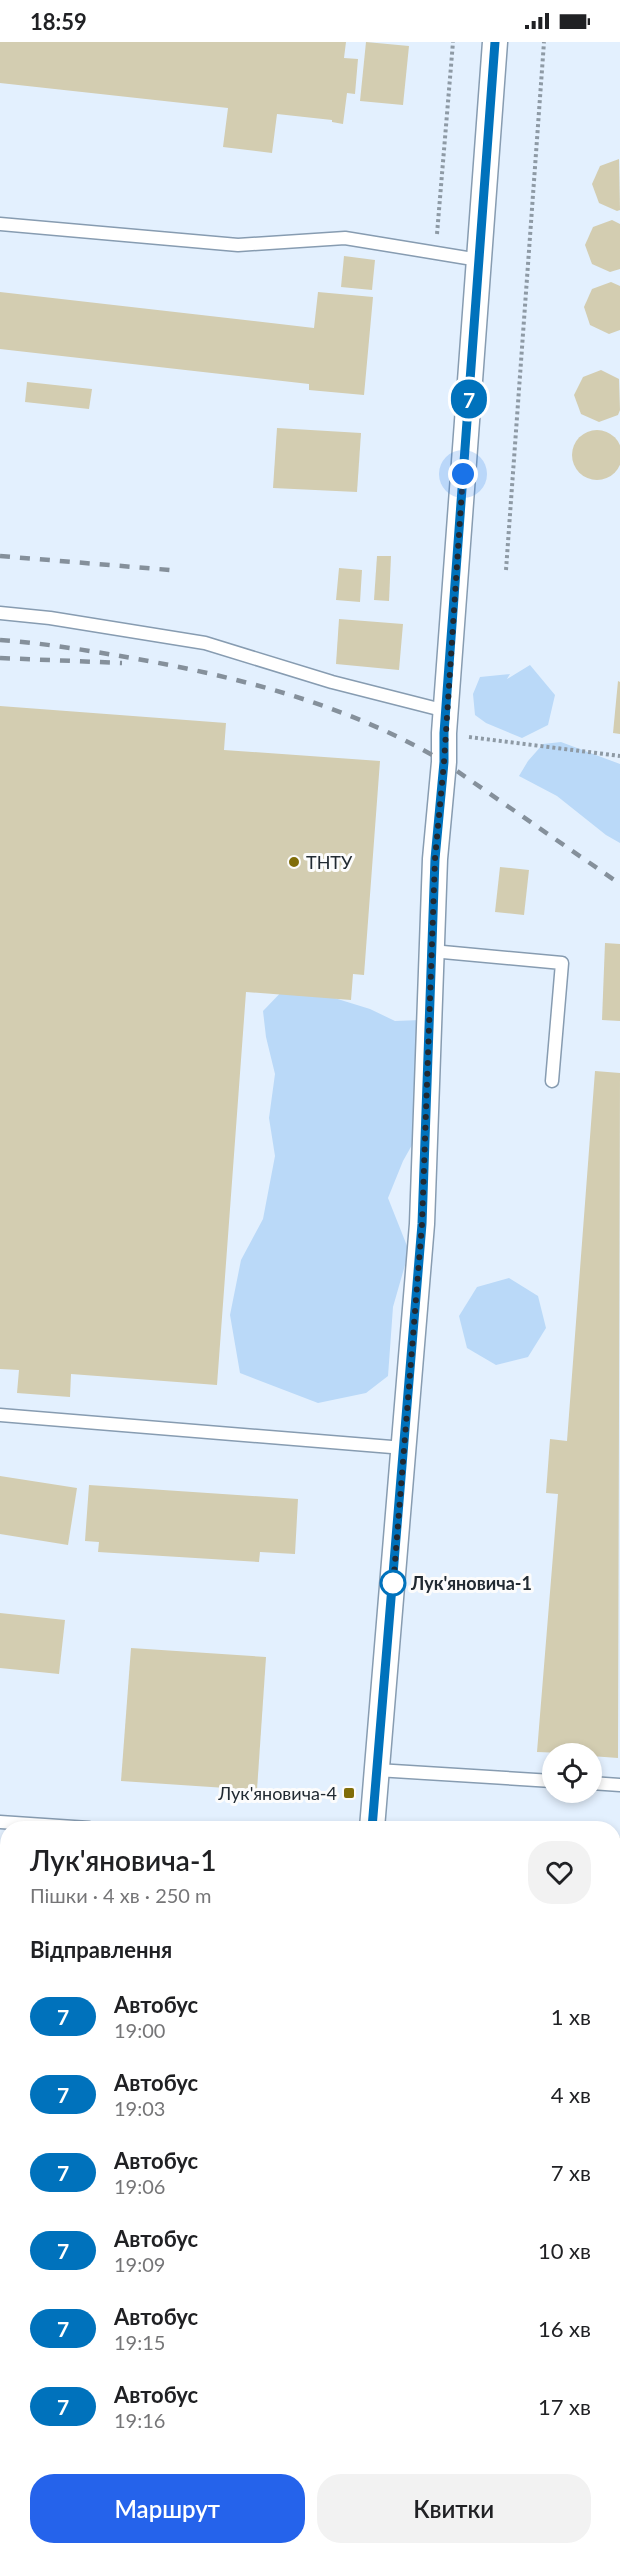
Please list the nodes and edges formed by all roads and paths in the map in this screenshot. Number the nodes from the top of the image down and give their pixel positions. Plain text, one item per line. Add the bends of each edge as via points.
1 (453, 42) edge
2 (495, 42) edge
3 (544, 42) edge
4 (0, 224) edge
5 (435, 253) junction
6 (479, 260) junction
7 (506, 570) dead end
8 (0, 613) edge
9 (445, 722) junction
10 (620, 756) edge
11 (432, 951) junction
12 (552, 1081) dead end
13 (0, 1415) edge
14 (404, 1448) junction
15 (377, 1770) junction
16 (542, 1779) edge
17 (602, 1784) edge
18 (620, 1785) edge
19 (373, 1821) edge

1 - 5 path
2 - 6 street
3 - 7 path
4 - 5 lane via 238,245 345,238
5 - 6 lane
6 - 9 street
8 - 9 lane via 205,643
9 - 10 path
9 - 11 street
11 - 12 lane via 562,963
11 - 14 street via 422,1224
13 - 14 lane
14 - 15 street
15 - 16 lane
15 - 19 street
17 - 18 lane

